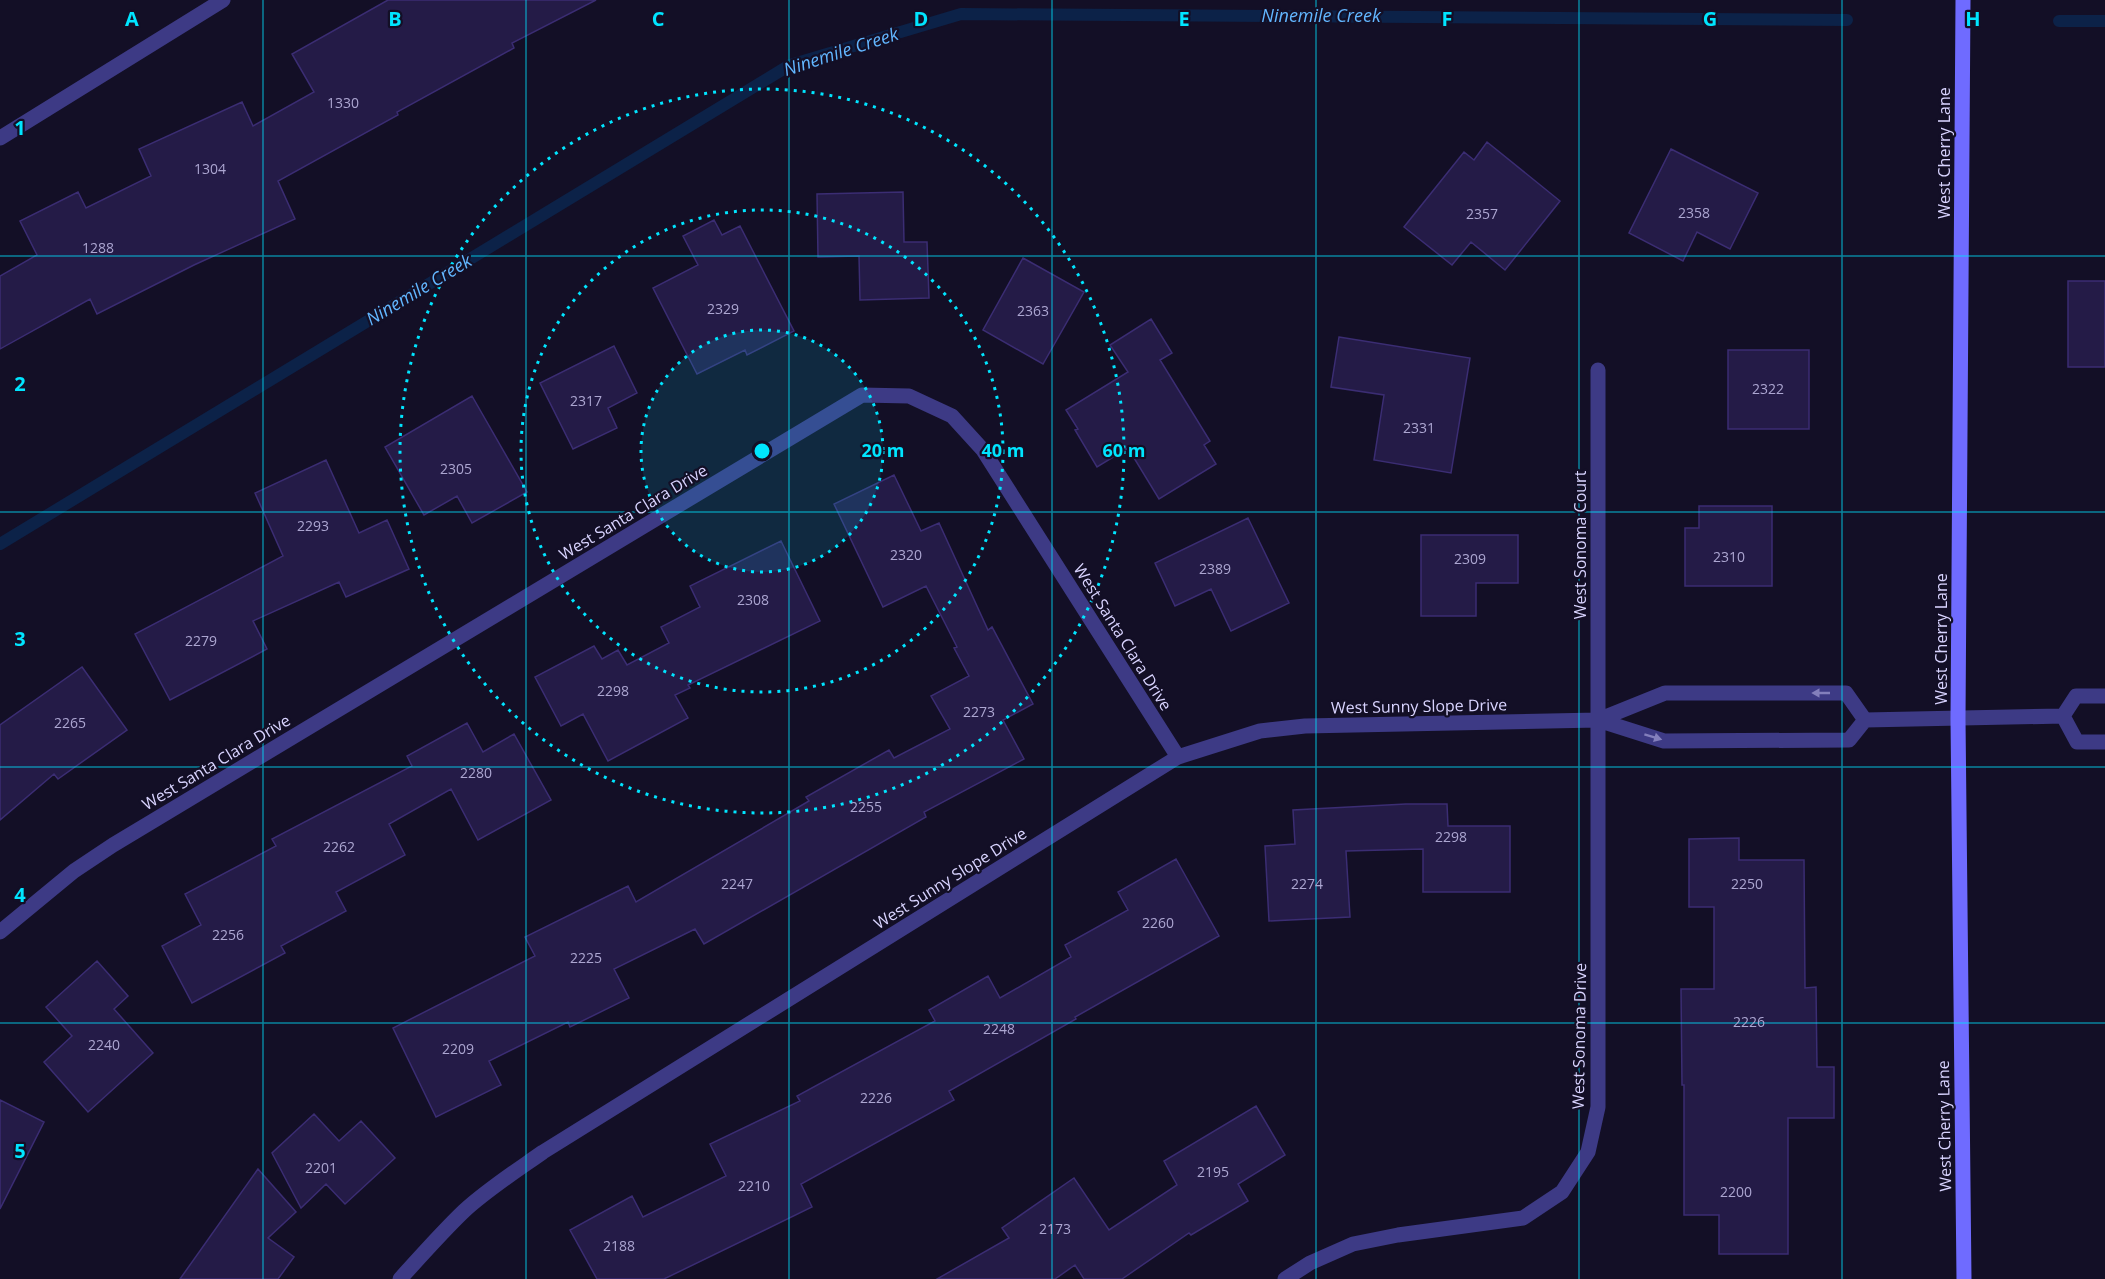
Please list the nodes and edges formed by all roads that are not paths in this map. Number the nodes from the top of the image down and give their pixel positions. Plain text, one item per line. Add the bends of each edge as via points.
1 (223, 0) edge
2 (1963, 0) edge
3 (0, 138) edge
4 (1598, 370) dead end
5 (2105, 696) edge
6 (2063, 716) junction
7 (1958, 719) junction
8 (1598, 720) junction
9 (1865, 720) junction
10 (2105, 742) edge
11 (1178, 757) junction
12 (0, 932) edge
13 (400, 1279) edge
14 (1285, 1279) edge
15 (1964, 1279) edge

1 - 3 street
2 - 7 main road, West Cherry Lane
4 - 8 street, West Sonoma Court
5 - 6 street via 2076,696
6 - 7 street
6 - 10 street via 2077,742
7 - 9 street
7 - 15 main road, West Cherry Lane
8 -> 9 street, West Sunny Slope Drive via 1664,741 1849,740
9 -> 8 street, West Sunny Slope Drive via 1845,693 1665,693
8 - 11 street, West Sunny Slope Drive via 1305,726 1260,731
8 - 14 street, West Sonoma Drive via 1598,1107 1588,1152 1562,1192 1523,1218 1353,1244
11 - 12 street, West Santa Clara Drive via 983,450 952,416 909,396 862,395 113,845 74,871
11 - 13 street, West Sunny Slope Drive via 543,1152 466,1210

